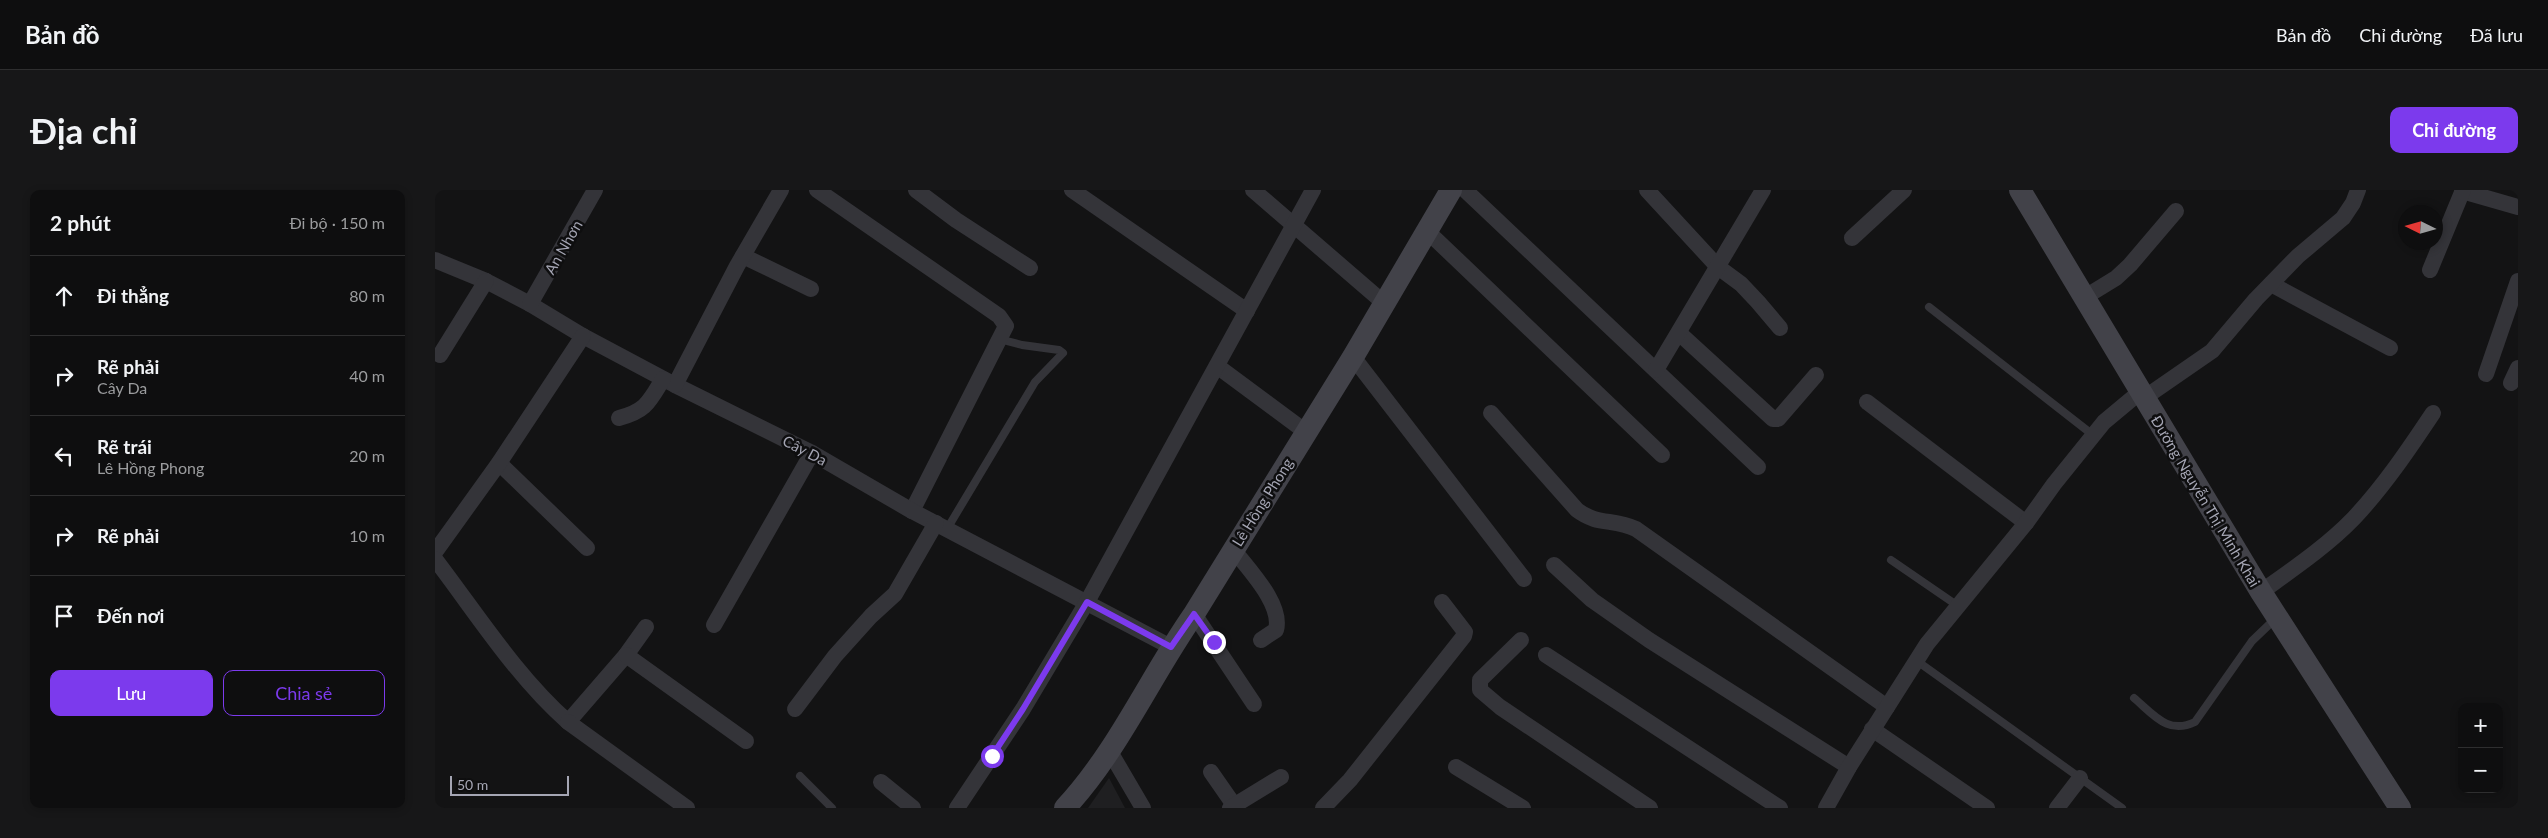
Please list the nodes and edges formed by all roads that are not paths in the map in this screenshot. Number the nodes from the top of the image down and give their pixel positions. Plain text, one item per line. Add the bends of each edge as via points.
1 (594, 190) edge
2 (781, 190) edge
3 (817, 190) edge
4 (916, 190) edge
5 (1072, 190) edge
6 (1253, 190) edge
7 (1313, 190) edge
8 (1451, 190) edge
9 (1465, 190) edge
10 (1647, 190) edge
11 (1763, 190) edge
12 (1904, 190) edge
13 (2020, 190) edge
14 (2357, 190) edge
15 (2462, 191) edge
16 (2518, 206) edge
17 (2176, 210) dead end
18 (1293, 227) junction
19 (1427, 230) junction
20 (1852, 238) dead end
21 (743, 256) junction
22 (435, 260) edge
23 (1718, 267) junction
24 (1030, 268) dead end
25 (2430, 270) dead end
26 (486, 281) junction
27 (2518, 281) edge
28 (2271, 284) junction
29 (811, 289) dead end
30 (2085, 297) junction
31 (1384, 302) junction
32 (530, 304) junction
33 (1929, 307) dead end
34 (1247, 311) junction
35 (1780, 328) dead end
36 (1679, 334) junction
37 (583, 336) junction
38 (999, 338) junction
39 (2390, 348) dead end
40 (440, 355) dead end
41 (1353, 357) junction
42 (1217, 366) junction
43 (1656, 370) junction
44 (2487, 374) dead end
45 (1816, 375) dead end
46 (669, 382) junction
47 (2142, 395) junction
48 (1867, 402) dead end
49 (1491, 413) dead end
50 (2433, 413) dead end
51 (619, 418) dead end
52 (1306, 432) junction
53 (2093, 435) junction
54 (812, 453) junction
55 (1661, 455) dead end
56 (499, 464) junction
57 (1758, 467) dead end
58 (913, 511) junction
59 (2026, 523) junction
60 (941, 526) junction
61 (587, 548) dead end
62 (1233, 549) junction
63 (435, 552) edge
64 (435, 559) edge
65 (1891, 560) dead end
66 (1554, 565) dead end
67 (1524, 580) dead end
68 (2261, 592) junction
69 (1087, 602) junction
70 (1441, 602) dead end
71 (1958, 606) junction
72 (1194, 614) junction
73 (2278, 616) junction
74 (714, 625) dead end
75 (646, 627) dead end
76 (1261, 640) dead end
77 (1521, 640) dead end
78 (1171, 647) junction
79 (626, 655) junction
80 (1546, 655) dead end
81 (1917, 661) junction
82 (2134, 698) dead end
83 (1254, 704) dead end
84 (1887, 707) junction
85 (795, 709) dead end
86 (568, 722) junction
87 (1872, 729) junction
88 (746, 741) dead end
89 (1109, 750) junction
90 (1849, 766) junction
91 (1456, 768) dead end
92 (1211, 772) dead end
93 (800, 776) dead end
94 (1281, 777) dead end
95 (2080, 778) junction
96 (881, 782) dead end
97 (1967, 803) edge
98 (1232, 807) edge
99 (687, 808) edge
100 (832, 808) edge
101 (913, 808) edge
102 (957, 808) edge
103 (1065, 808) edge
104 (1143, 808) edge
105 (1323, 808) edge
106 (1523, 808) edge
107 (1650, 808) edge
108 (1780, 808) edge
109 (1826, 808) edge
110 (1987, 808) edge
111 (2057, 808) edge
112 (2123, 808) edge
113 (2400, 808) edge

1 - 32 street, An Nhơn
2 - 21 street
3 - 38 street via 999,316 1005,326
4 - 24 street
5 - 34 street
6 - 18 street
7 - 18 street
8 - 19 main road, Lê Hồng Phong
9 - 43 street
10 - 23 street
11 - 23 street
12 - 20 street
13 - 30 main road, Đường Nguyễn Thị Minh Khai
14 - 28 street via 2343,218
15 - 16 street
15 - 25 street
17 - 30 street via 2130,265
18 - 31 street
18 - 34 street
19 - 31 main road, Lê Hồng Phong
19 - 55 street
21 - 29 street
21 - 46 street
22 - 26 street, Cây Da
23 - 35 street via 1741,284
23 - 36 street
26 - 32 street, Cây Da
26 - 40 street
27 - 44 street
28 - 39 street
28 - 47 street via 2212,351
30 - 47 main road, Đường Nguyễn Thị Minh Khai
31 - 41 main road, Lê Hồng Phong
32 - 37 street, Cây Da
33 - 53 lane
34 - 42 street
36 - 43 street
36 - 45 street via 1773,419 1785,414
37 - 46 street, Cây Da
37 - 56 street
38 - 58 street
38 - 60 lane via 1063,353 1035,382
41 - 52 main road, Lê Hồng Phong
41 - 67 street
42 - 52 street
42 - 69 street
43 - 57 street
46 - 51 street via 635,414
46 - 54 street, Cây Da
47 - 53 street via 2104,422
47 - 68 main road, Đường Nguyễn Thị Minh Khai
48 - 59 street
49 - 84 street via 1583,514 1598,521 1623,522 1636,529
50 - 68 street via 2376,493 2353,519 2318,550
52 - 62 main road, Lê Hồng Phong
53 - 59 street
54 - 58 street, Cây Da
54 - 74 street
56 - 61 street
56 - 63 street
58 - 60 street, Cây Da
59 - 71 street
60 - 69 street, Cây Da
60 - 85 street via 895,594 835,656
62 - 72 main road, Lê Hồng Phong
62 - 76 street via 1262,587 1277,615 1276,630
64 - 86 street via 520,671
65 - 71 lane
66 - 90 street via 1592,600 1641,635
68 - 73 main road, Đường Nguyễn Thị Minh Khai
69 - 78 street, Cây Da
69 - 102 street via 1023,709
70 - 105 street via 1462,626 1464,636 1351,780
71 - 81 street
72 - 78 main road, Lê Hồng Phong
72 - 83 street
73 - 82 lane via 2252,640 2195,722 2174,728
73 - 113 main road, Đường Nguyễn Thị Minh Khai
75 - 79 street
77 - 107 street via 1480,680 1480,690 1500,707
78 - 89 main road, Lê Hồng Phong
79 - 86 street
79 - 88 street
80 - 108 street
81 - 84 street
81 - 95 lane
84 - 87 street
86 - 99 street
87 - 90 street
87 - 97 street
89 - 103 main road, Lê Hồng Phong via 1093,776
89 - 104 street
90 - 109 street
91 - 106 street
92 - 98 street
93 - 100 lane
94 - 98 street
95 - 111 street
95 - 112 lane
96 - 101 street
97 - 110 street

